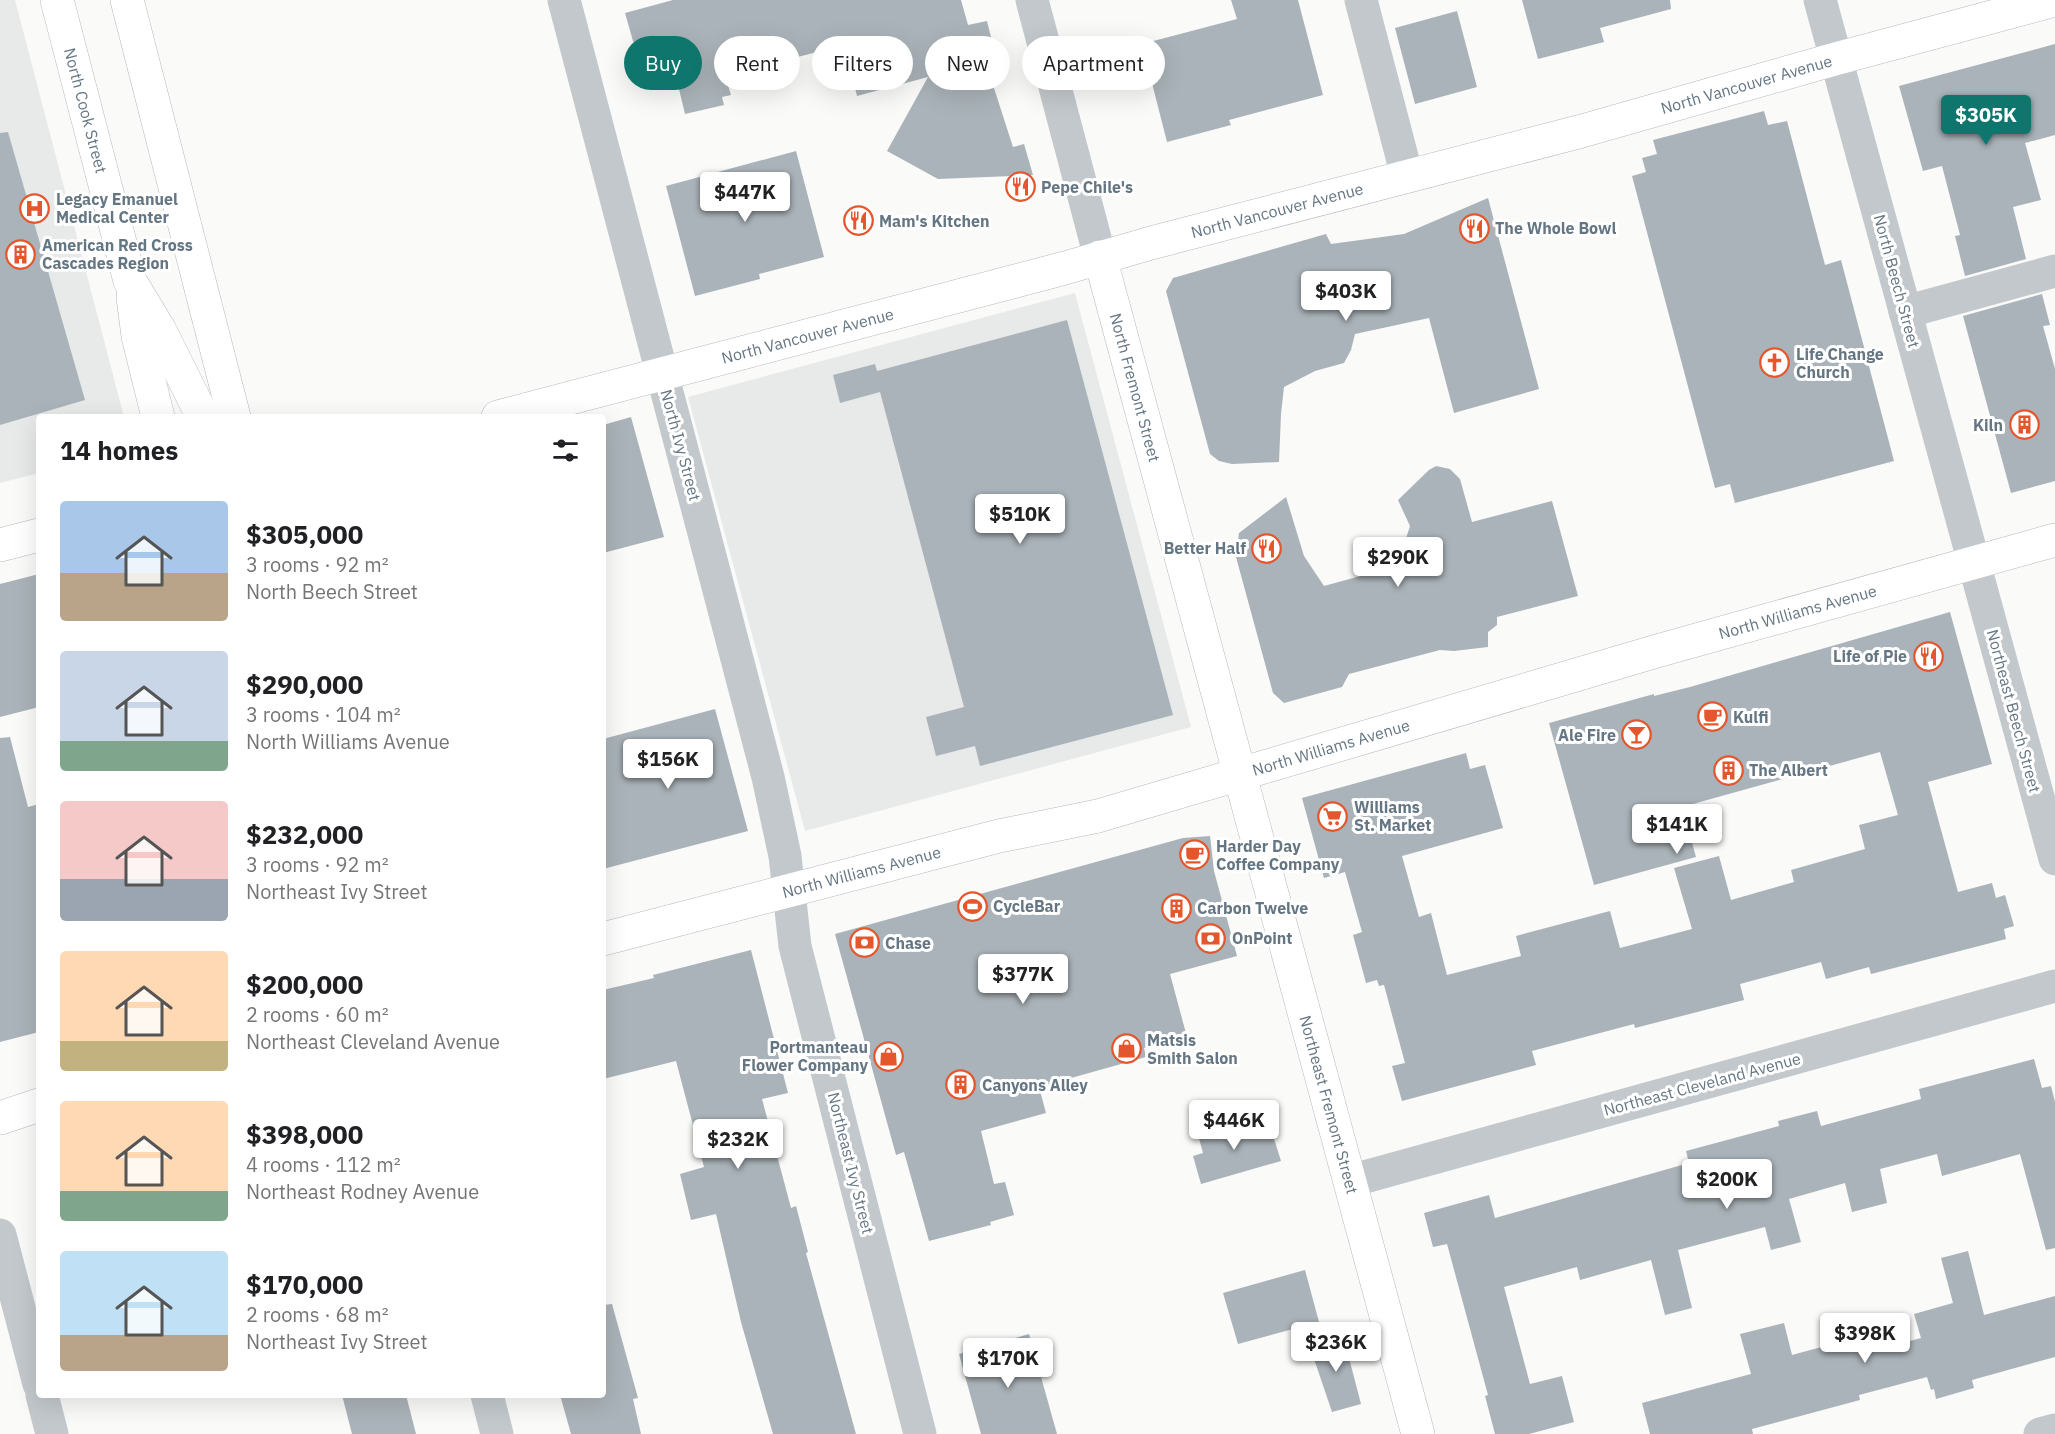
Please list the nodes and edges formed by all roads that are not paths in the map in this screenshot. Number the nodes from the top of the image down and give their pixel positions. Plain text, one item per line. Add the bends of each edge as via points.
1 (57, 0) edge
2 (127, 0) edge
3 (564, 0) edge
4 (1032, 0) edge
5 (1361, 0) edge
6 (1820, 0) edge
7 (2055, 0) edge
8 (1836, 59) junction
9 (1407, 176) junction
10 (1100, 257) junction
11 (2055, 271) edge
12 (130, 281) junction
13 (1905, 312) junction
14 (662, 374) junction
15 (157, 414) edge
16 (202, 414) edge
17 (233, 414) edge
18 (509, 414) edge
19 (36, 536) edge
20 (2055, 540) edge
21 (0, 544) edge
22 (1974, 562) junction
23 (1241, 775) junction
24 (2055, 859) edge
25 (789, 891) junction
26 (606, 938) edge
27 (2055, 986) edge
28 (36, 1106) edge
29 (0, 1118) edge
30 (1350, 1181) junction
31 (0, 1235) edge
32 (36, 1373) edge
33 (43, 1398) edge
34 (488, 1398) edge
35 (2055, 1430) edge
36 (52, 1434) edge
37 (497, 1434) edge
38 (920, 1434) edge
39 (1418, 1434) edge
40 (2040, 1434) edge

1 - 12 main road, North Cook Street
2 - 17 main road
3 - 14 street, North Ivy Street
4 - 10 street, North Fremont Street
5 - 9 street
6 - 8 street, North Beech Street
7 - 8 main road, North Vancouver Avenue
8 - 9 main road, North Vancouver Avenue
8 - 13 street, North Beech Street
9 - 10 main road, North Vancouver Avenue
10 - 14 main road, North Vancouver Avenue
10 - 23 main road, North Fremont Street
11 - 13 street
12 - 15 main road via 138,336
12 - 16 main road, North Cook Street
13 - 22 street, North Beech Street
14 - 18 main road, North Vancouver Avenue
14 - 25 street, North Ivy Street via 768,777
19 - 21 main road
20 - 22 main road, North Williams Avenue
22 - 23 main road, North Williams Avenue
22 - 24 street, Northeast Beech Street
23 - 25 main road, North Williams Avenue via 1098,816 999,836
23 - 30 main road, Northeast Fremont Street
25 - 26 main road, North Williams Avenue
25 - 38 street, Northeast Ivy Street via 795,946
27 - 30 street, Northeast Cleveland Avenue
28 - 29 main road
30 - 39 main road, Northeast Fremont Street
31 - 32 street
33 - 36 street
34 - 37 street
35 - 40 street

